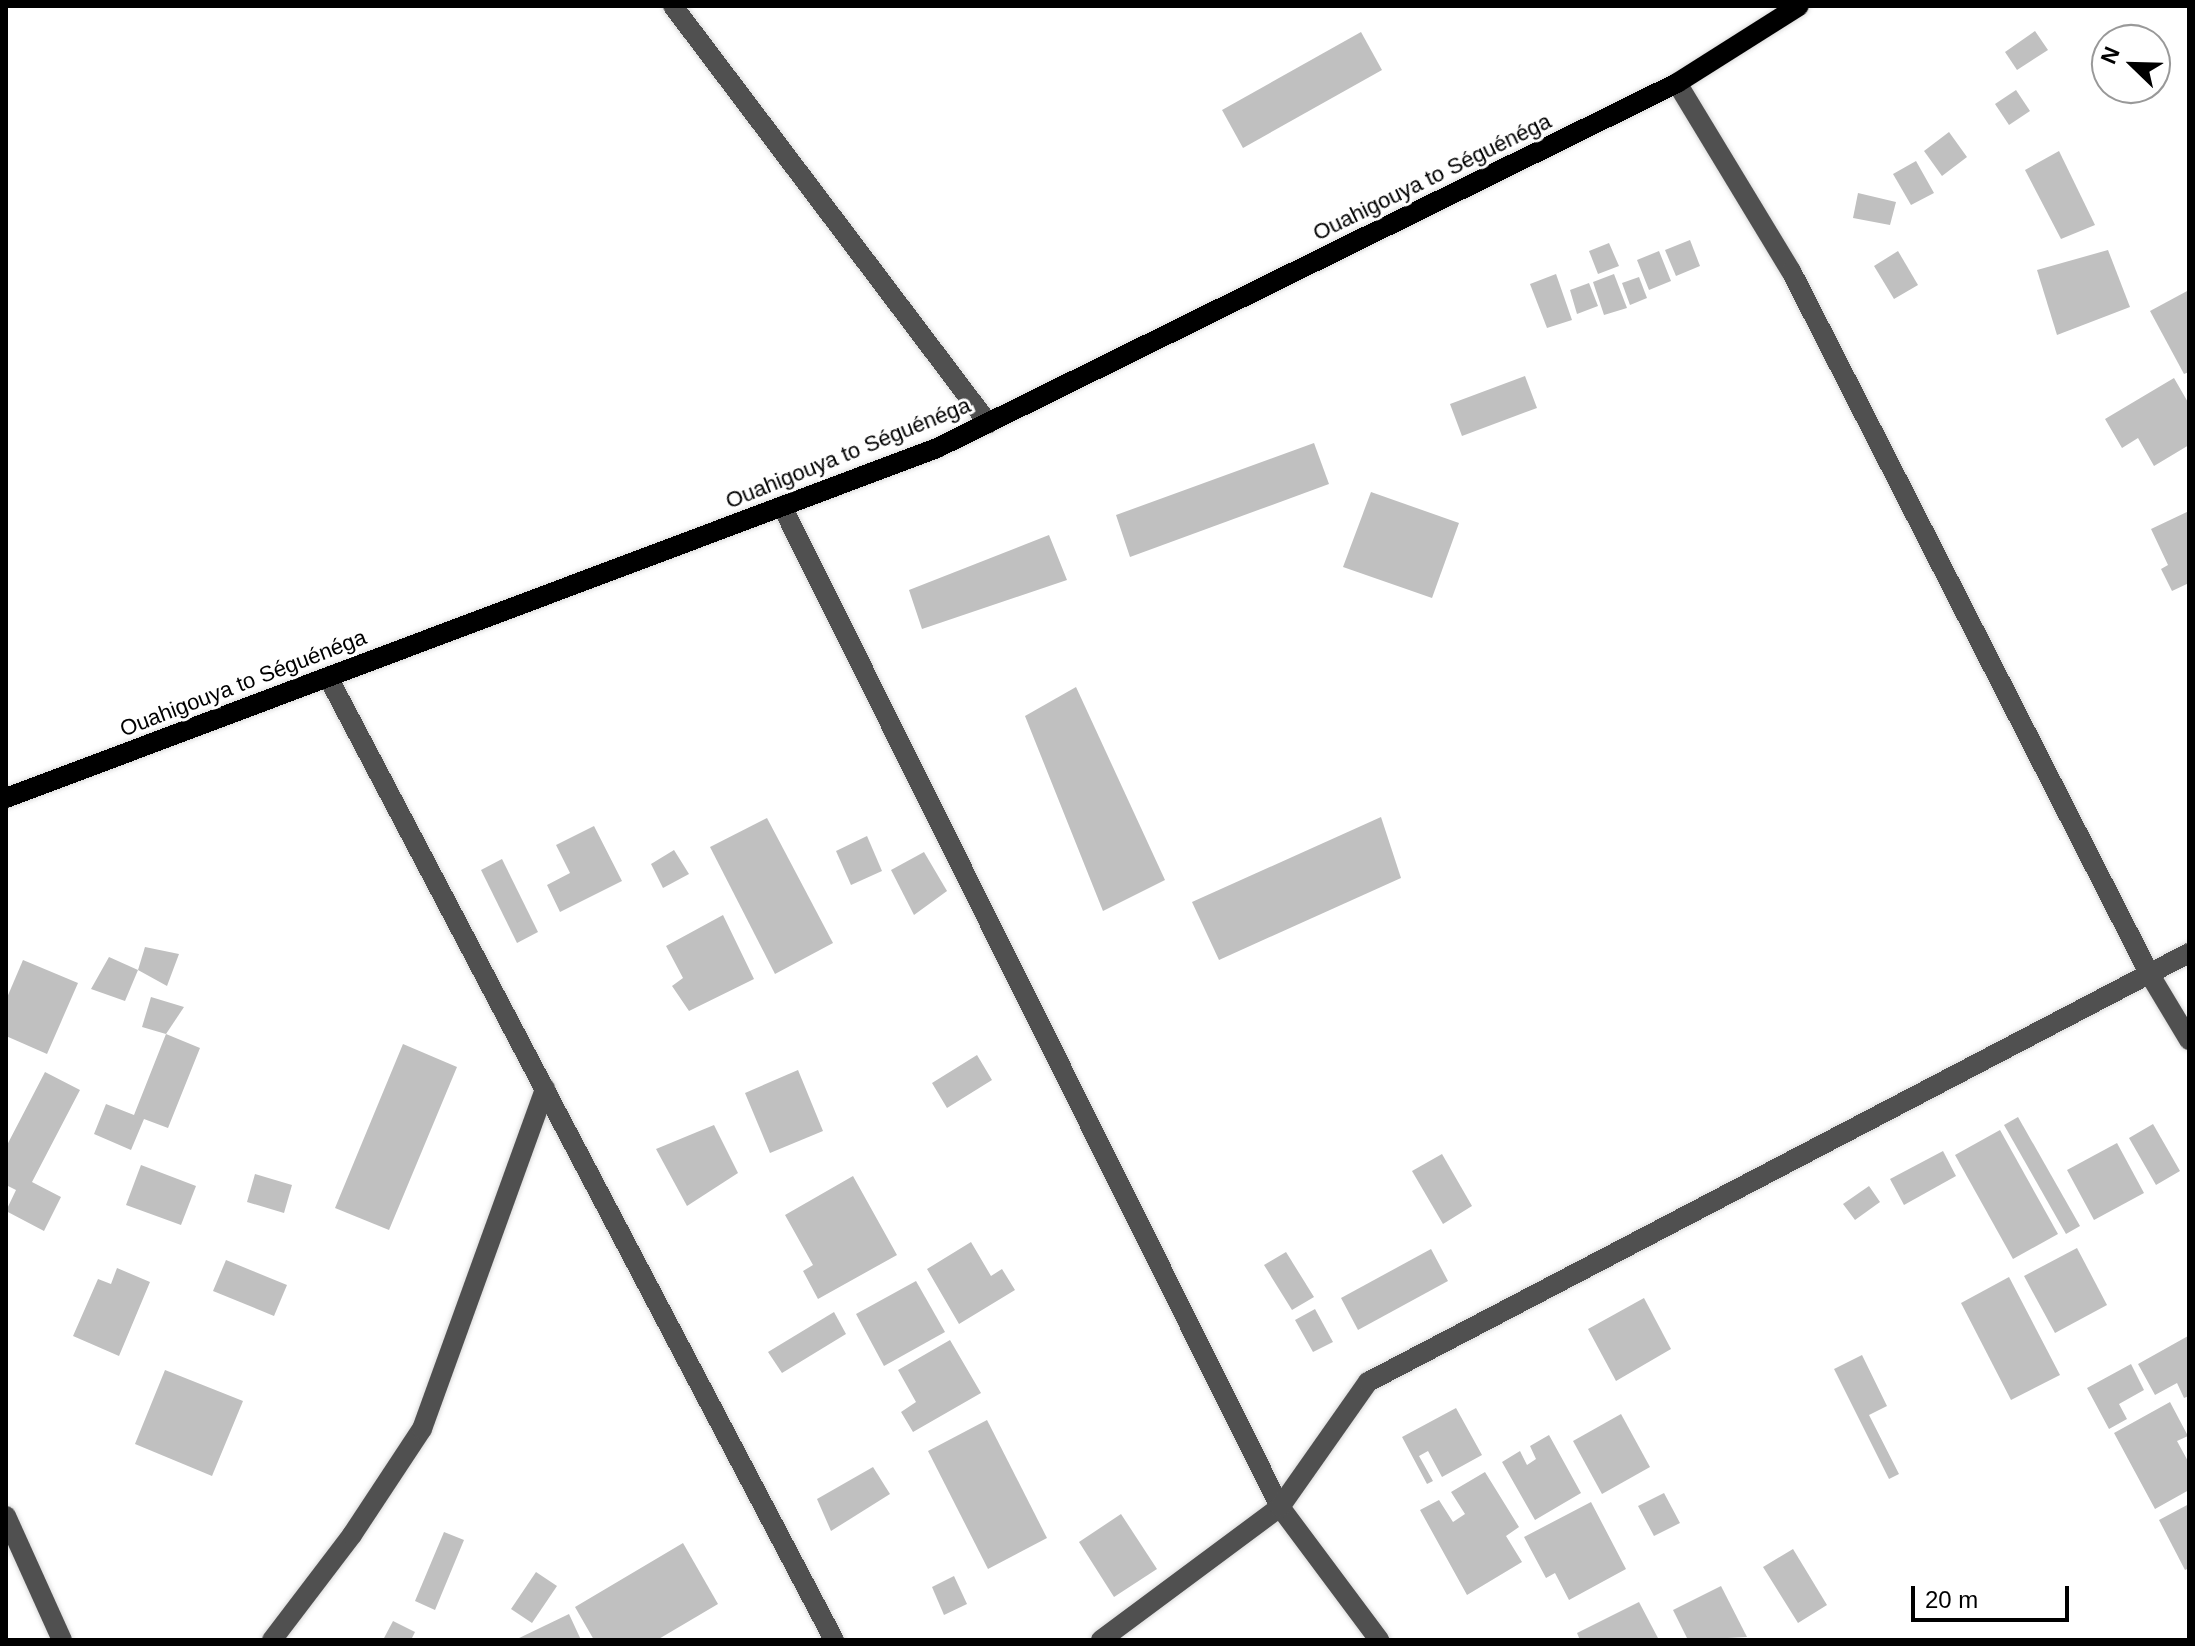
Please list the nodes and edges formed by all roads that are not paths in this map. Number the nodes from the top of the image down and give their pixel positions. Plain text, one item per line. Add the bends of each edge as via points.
1 (673, 6) edge
2 (1799, 6) edge
3 (1677, 83) junction
4 (988, 423) junction
5 (782, 506) junction
6 (328, 677) junction
7 (6, 798) edge
8 (2189, 953) edge
9 (2150, 975) junction
10 (2189, 1040) edge
11 (545, 1089) junction
12 (1280, 1507) junction
13 (6, 1516) edge
14 (62, 1640) edge
15 (272, 1640) edge
16 (834, 1640) edge
17 (1101, 1640) edge
18 (1379, 1640) edge

1 - 4 street
2 - 3 main road, Ouahigouya to Séguénéga
3 - 4 main road, Ouahigouya to Séguénéga
3 - 9 street via 1791,271
4 - 5 main road, Ouahigouya to Séguénéga
5 - 6 main road, Ouahigouya to Séguénéga
5 - 12 street
6 - 7 main road, Ouahigouya to Séguénéga
6 - 11 street
8 - 9 street
9 - 10 street
9 - 12 street via 1368,1382
11 - 15 street via 422,1429 352,1535
11 - 16 street
12 - 17 street
12 - 18 street
13 - 14 street

